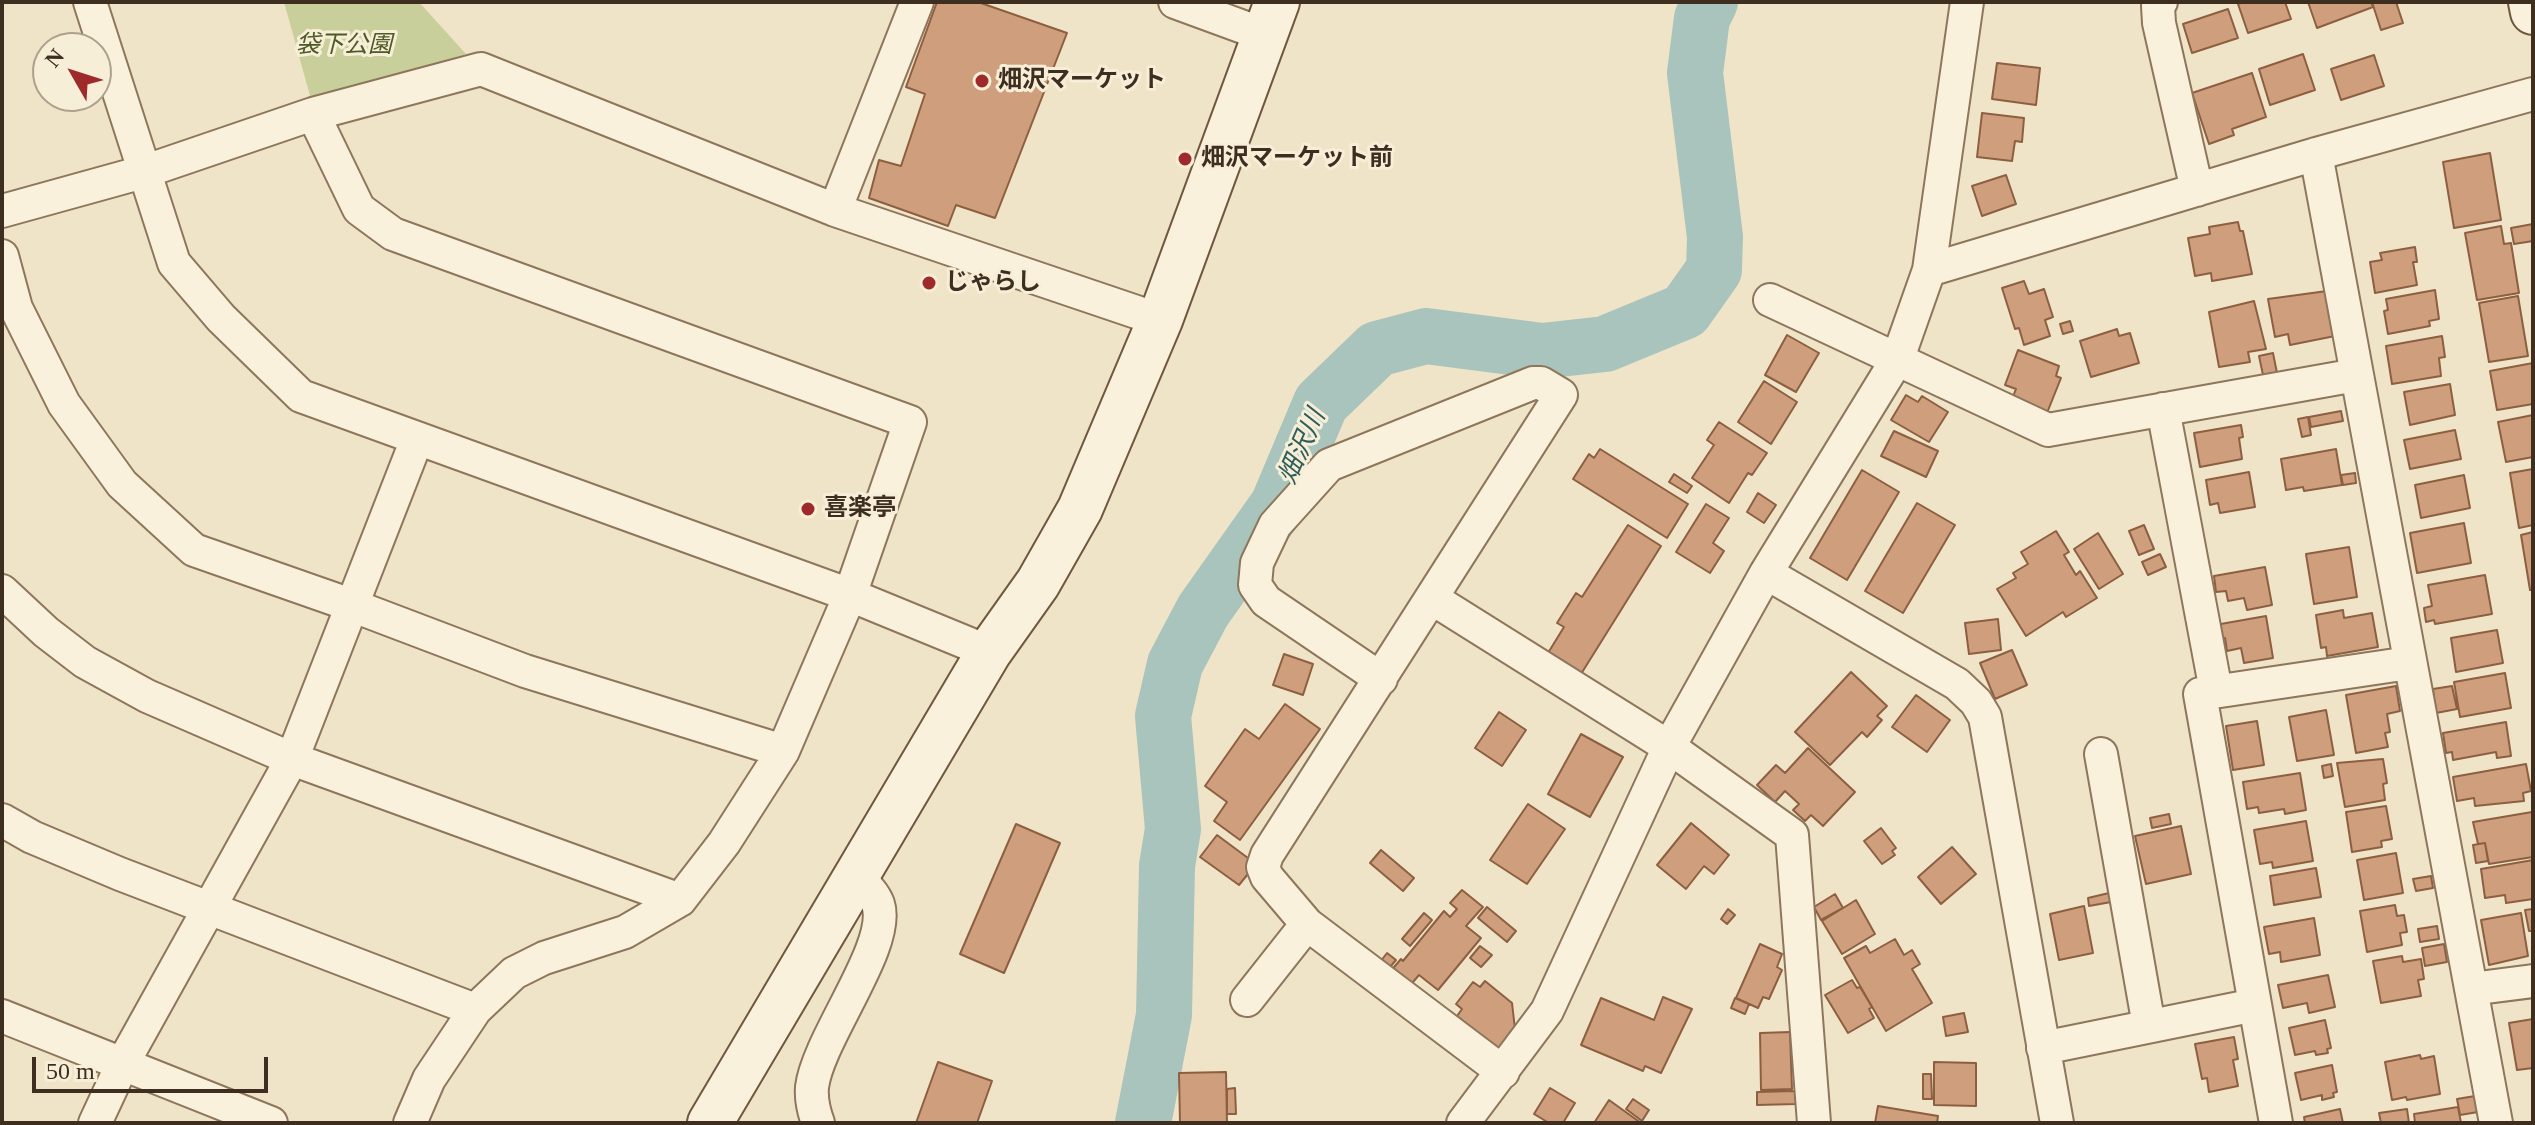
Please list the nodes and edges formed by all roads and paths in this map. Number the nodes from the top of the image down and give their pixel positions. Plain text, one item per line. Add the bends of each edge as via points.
1 (917, 2) edge
2 (1175, 2) edge
3 (1967, 2) edge
4 (2161, 2) edge
5 (2531, 2) edge
6 (94, 3) edge
7 (2533, 12) edge
8 (1271, 18) edge
9 (2533, 94) edge
10 (313, 114) junction
11 (2316, 154) junction
12 (143, 172) junction
13 (2197, 190) junction
14 (835, 210) junction
15 (2, 211) edge
16 (2, 256) edge
17 (1929, 270) junction
18 (1770, 300) dead end
19 (1160, 320) junction
20 (1898, 358) junction
21 (2356, 375) junction
22 (2163, 409) junction
23 (417, 439) junction
24 (1766, 573) junction
25 (2, 591) edge
26 (850, 595) junction
27 (1433, 599) junction
28 (351, 605) junction
29 (989, 652) junction
30 (2409, 663) junction
31 (1381, 679) junction
32 (2216, 691) junction
33 (1669, 747) junction
34 (783, 751) junction
35 (2101, 754) dead end
36 (292, 759) junction
37 (2, 820) edge
38 (855, 875) junction
39 (680, 900) junction
40 (210, 909) junction
41 (1307, 924) junction
42 (2533, 981) edge
43 (2471, 989) junction
44 (1247, 1000) dead end
45 (2255, 1005) junction
46 (475, 1010) junction
47 (2, 1016) edge
48 (2149, 1026) junction
49 (2043, 1048) junction
50 (123, 1063) junction
51 (1503, 1072) junction
52 (95, 1123) edge
53 (271, 1123) edge
54 (410, 1123) edge
55 (710, 1123) edge
56 (818, 1123) edge
57 (1463, 1123) edge
58 (1814, 1123) edge
59 (2057, 1123) edge
60 (2276, 1123) edge
61 (2496, 1123) edge

1 - 14 street
2 - 8 street
3 - 17 street
4 - 13 street via 2159,23
5 - 7 street
6 - 12 street
8 - 19 street
9 - 11 street
10 - 12 street
10 - 14 street via 481,69
10 - 26 street via 359,209 393,234 910,422
11 - 13 street
11 - 21 street
12 - 15 street
12 - 23 street via 174,263 301,396
13 - 17 street
14 - 19 street
16 - 28 street via 16,308 64,404 122,484 194,550
17 - 20 street
18 - 20 street
19 - 29 street via 1080,509 1038,583
20 - 22 street via 2048,430
20 - 24 street
21 - 22 street
21 - 30 street
22 - 32 street
23 - 26 street
23 - 28 street
24 - 33 street
24 - 49 street via 1957,684 1985,717
25 - 36 street via 85,662 147,696
26 - 29 street
26 - 34 street
27 - 31 street
27 - 31 street via 1561,395 1541,383 1329,465 1275,525 1257,563 1255,585 1266,601
27 - 33 street
28 - 34 street via 525,671
28 - 36 street
29 - 38 street
30 - 32 street
30 - 43 street
31 - 41 street via 1263,867
32 - 45 street via 2200,694
33 - 51 street via 1547,1011
33 - 58 street via 1792,835
34 - 39 street
35 - 48 street
36 - 39 street
36 - 40 street
37 - 40 street
38 - 55 street
38 - 56 street via 878,904 880,924 822,1053 812,1087
39 - 46 street via 625,932 514,973
40 - 46 street
40 - 50 street
41 - 44 street
41 - 51 street
42 - 43 street
43 - 61 street
45 - 48 street
45 - 60 street
46 - 54 street via 429,1079
47 - 50 street
48 - 49 street
49 - 59 street
50 - 52 street
50 - 53 street
51 - 57 street

